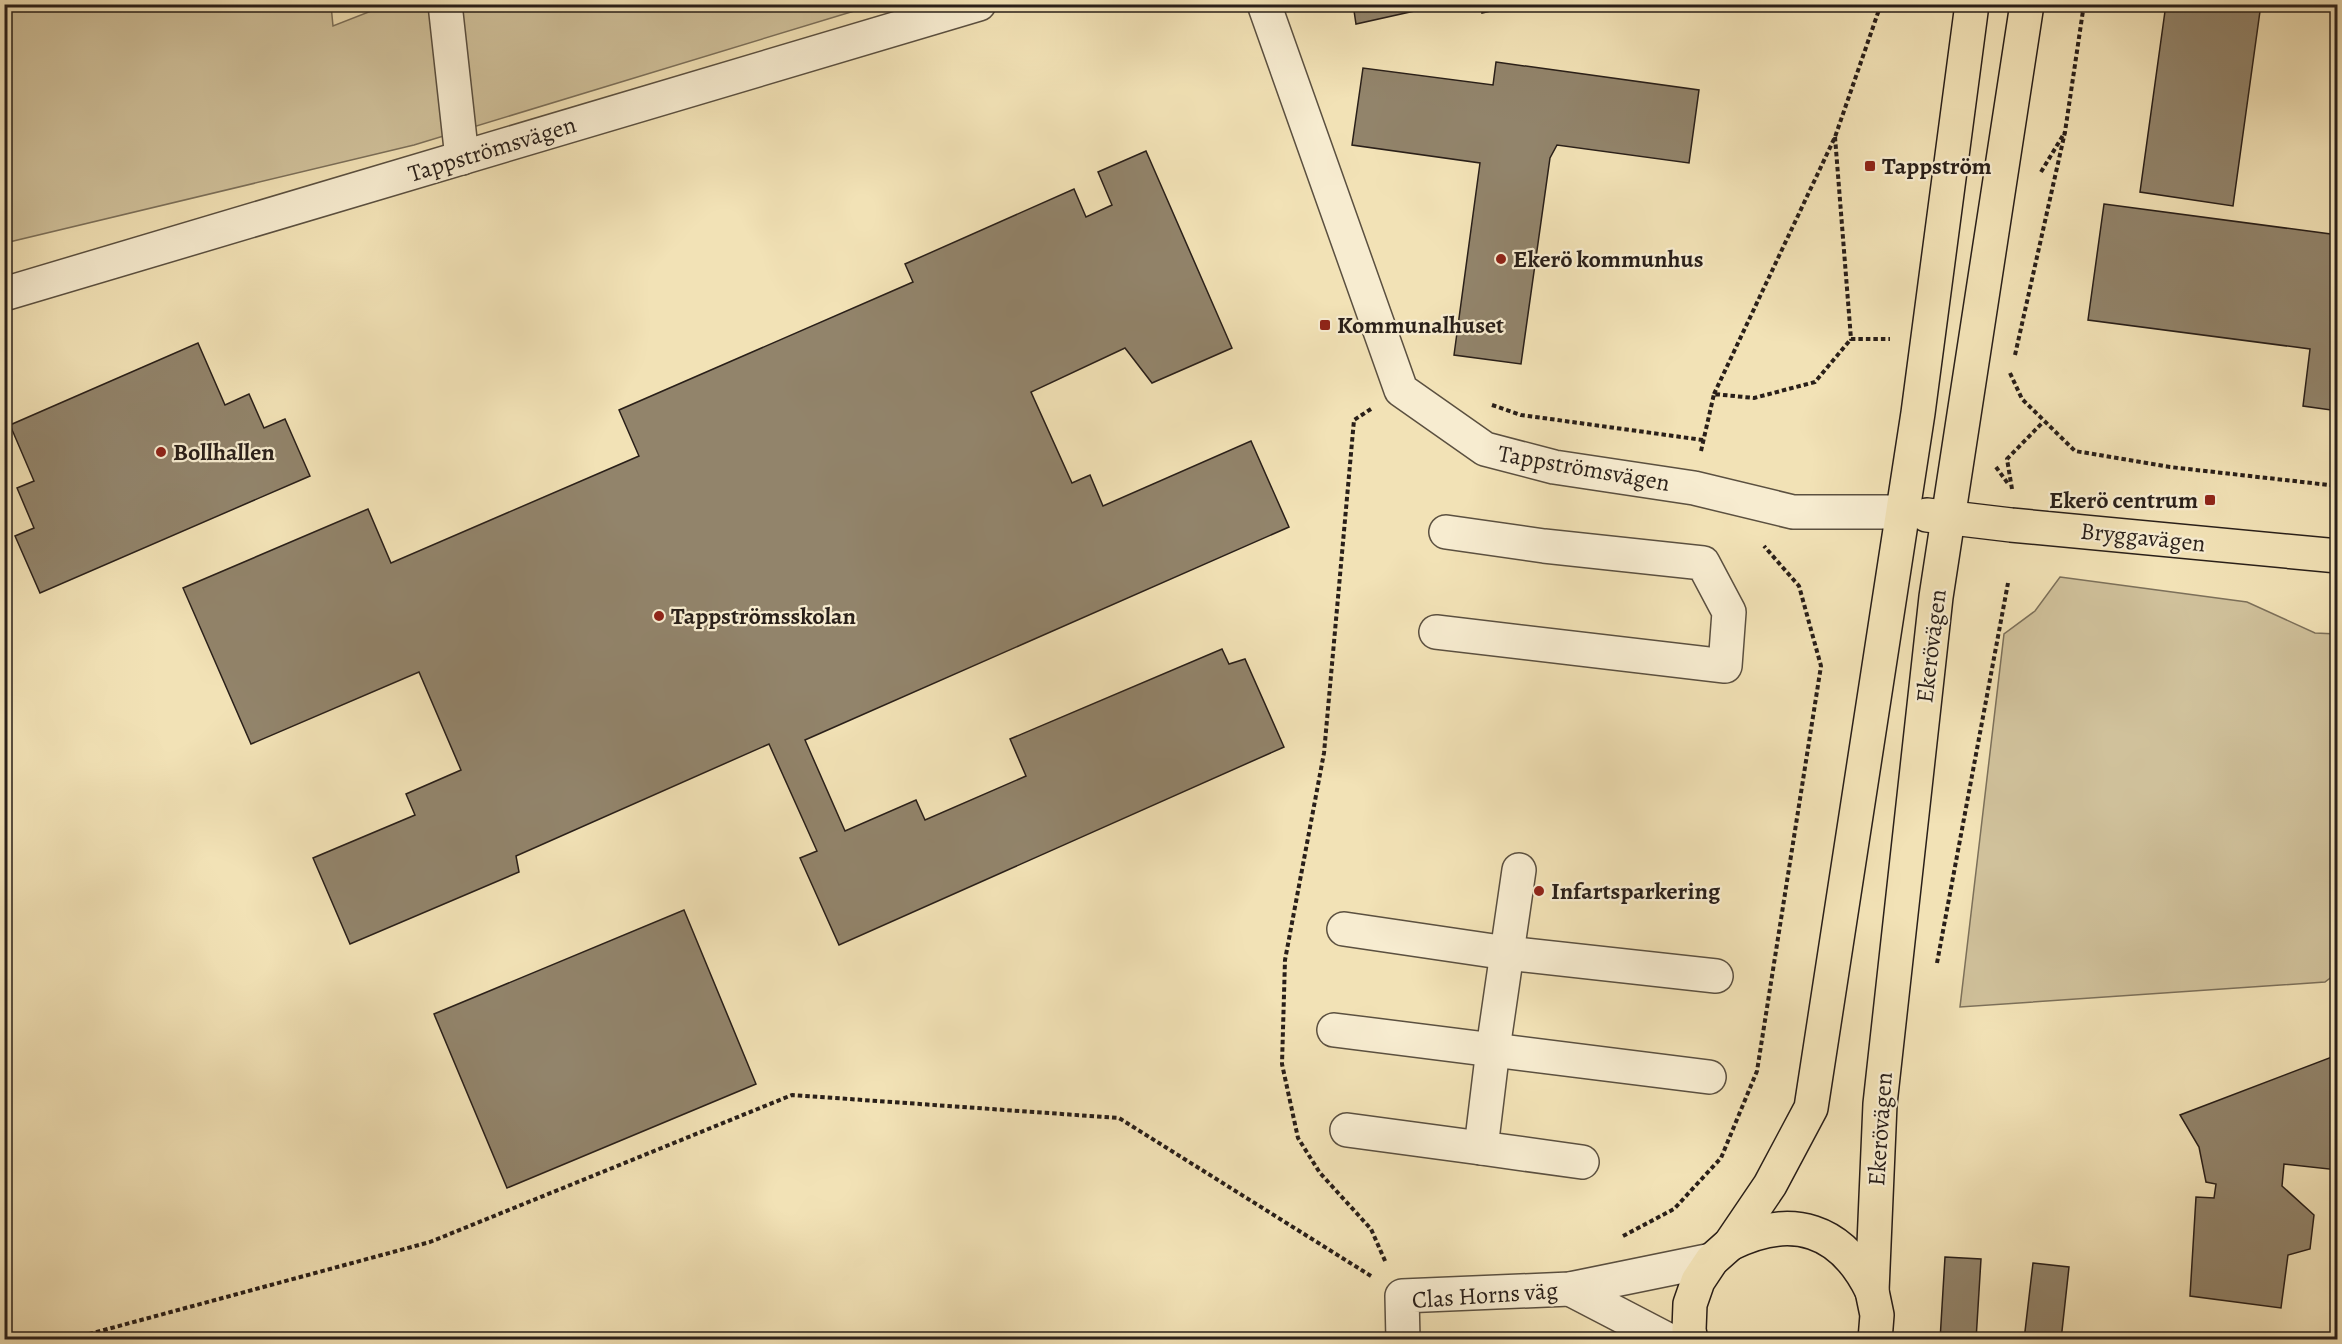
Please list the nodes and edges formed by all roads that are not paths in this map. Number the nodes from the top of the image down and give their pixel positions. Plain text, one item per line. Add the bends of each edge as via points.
1 (445, 4) edge
2 (979, 4) edge
3 (1264, 4) edge
4 (1972, 4) edge
5 (2027, 4) edge
6 (462, 158) junction
7 (4, 294) edge
8 (1904, 512) junction
9 (1948, 517) junction
10 (1446, 532) dead end
11 (2337, 556) edge
12 (1436, 632) dead end
13 (1519, 870) dead end
14 (1344, 929) dead end
15 (1507, 953) junction
16 (1716, 976) dead end
17 (1334, 1030) dead end
18 (1492, 1049) junction
19 (1709, 1077) dead end
20 (1347, 1130) dead end
21 (1481, 1148) junction
22 (1582, 1162) dead end
23 (1721, 1252) junction
24 (1570, 1289) junction
25 (1872, 1292) junction
26 (1403, 1340) edge
27 (1668, 1340) edge
28 (1691, 1340) edge
29 (1875, 1340) edge

1 - 6 street
2 - 6 street, Tappströmsvägen
3 - 8 street, Tappströmsvägen via 1401,390 1485,449 1554,467 1694,488 1793,512
4 - 8 main road, Ekerövägen
5 - 9 main road, Ekerövägen
6 - 7 street, Tappströmsvägen
8 - 9 main road, Bryggavägen
8 - 23 main road, Ekerövägen via 1810,1108 1770,1185
9 - 11 main road, Bryggavägen
9 - 25 main road, Ekerövägen via 1880,1104
10 - 12 street via 1703,563 1729,612 1725,666
13 - 15 street
14 - 15 street
15 - 16 street
15 - 18 street
17 - 18 street
18 - 19 street
18 - 21 street
20 - 21 street
21 - 22 street
23 - 24 street, Clas Horns väg
23 - 25 main road, Ekerövägen via 1761,1231 1802,1230 1845,1251 1862,1270
23 - 28 main road, Ekerövägen via 1698,1281 1690,1305
24 - 26 street, Clas Horns väg via 1402,1296
24 - 27 street, Clas Horns väg
25 - 29 main road, Ekerövägen via 1877,1316

